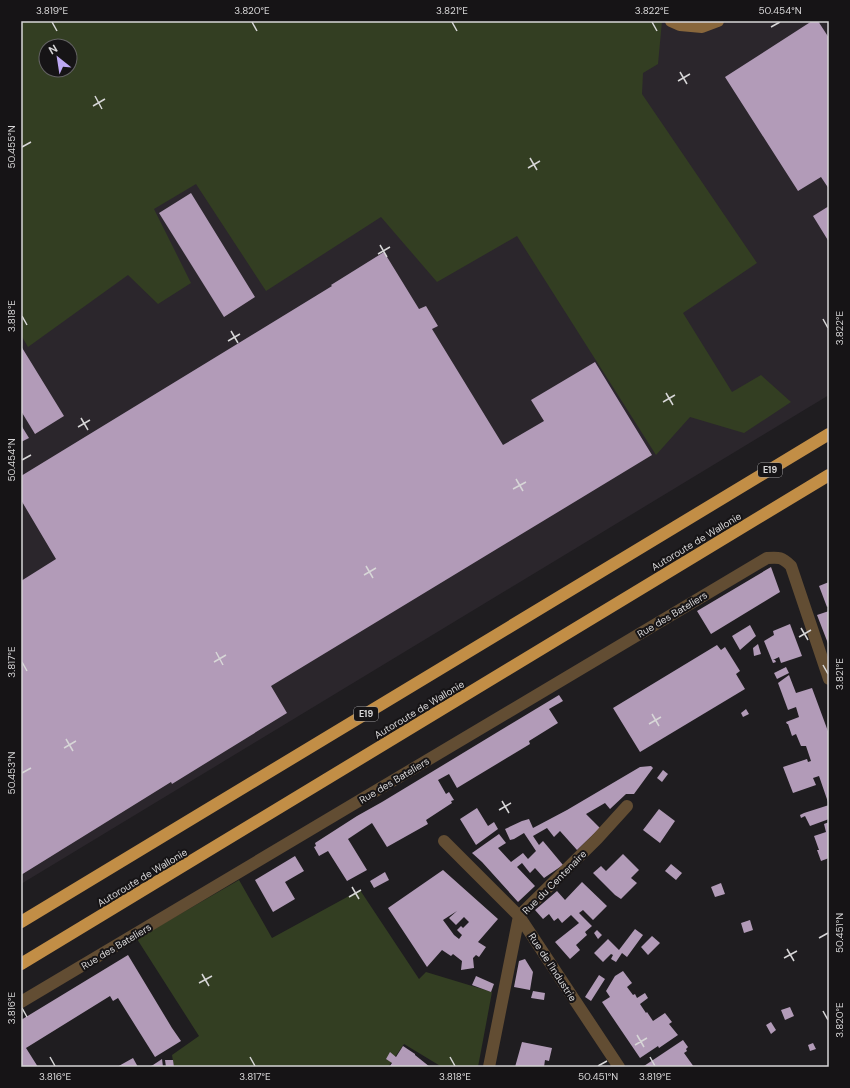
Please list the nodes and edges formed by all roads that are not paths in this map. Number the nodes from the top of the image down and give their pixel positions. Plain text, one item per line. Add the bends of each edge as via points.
1 (671, 21) edge
2 (718, 21) edge
3 (829, 434) edge
4 (829, 475) edge
5 (829, 679) edge
6 (627, 806) dead end
7 (444, 841) dead end
8 (519, 916) junction
9 (21, 922) edge
10 (21, 964) edge
11 (21, 1002) edge
12 (489, 1067) edge
13 (619, 1067) edge

1 - 2 street via 702,28
3 - 9 highway, E19
4 - 10 highway, Autoroute de Wallonie
5 - 11 street, Rue des Bateliers via 790,566 778,557 767,558
6 - 8 street, Rue du Centenaire
7 - 8 street, Rue de l'Industrie
8 - 12 street, Rue du Centenaire
8 - 13 street, Rue de l'Industrie

